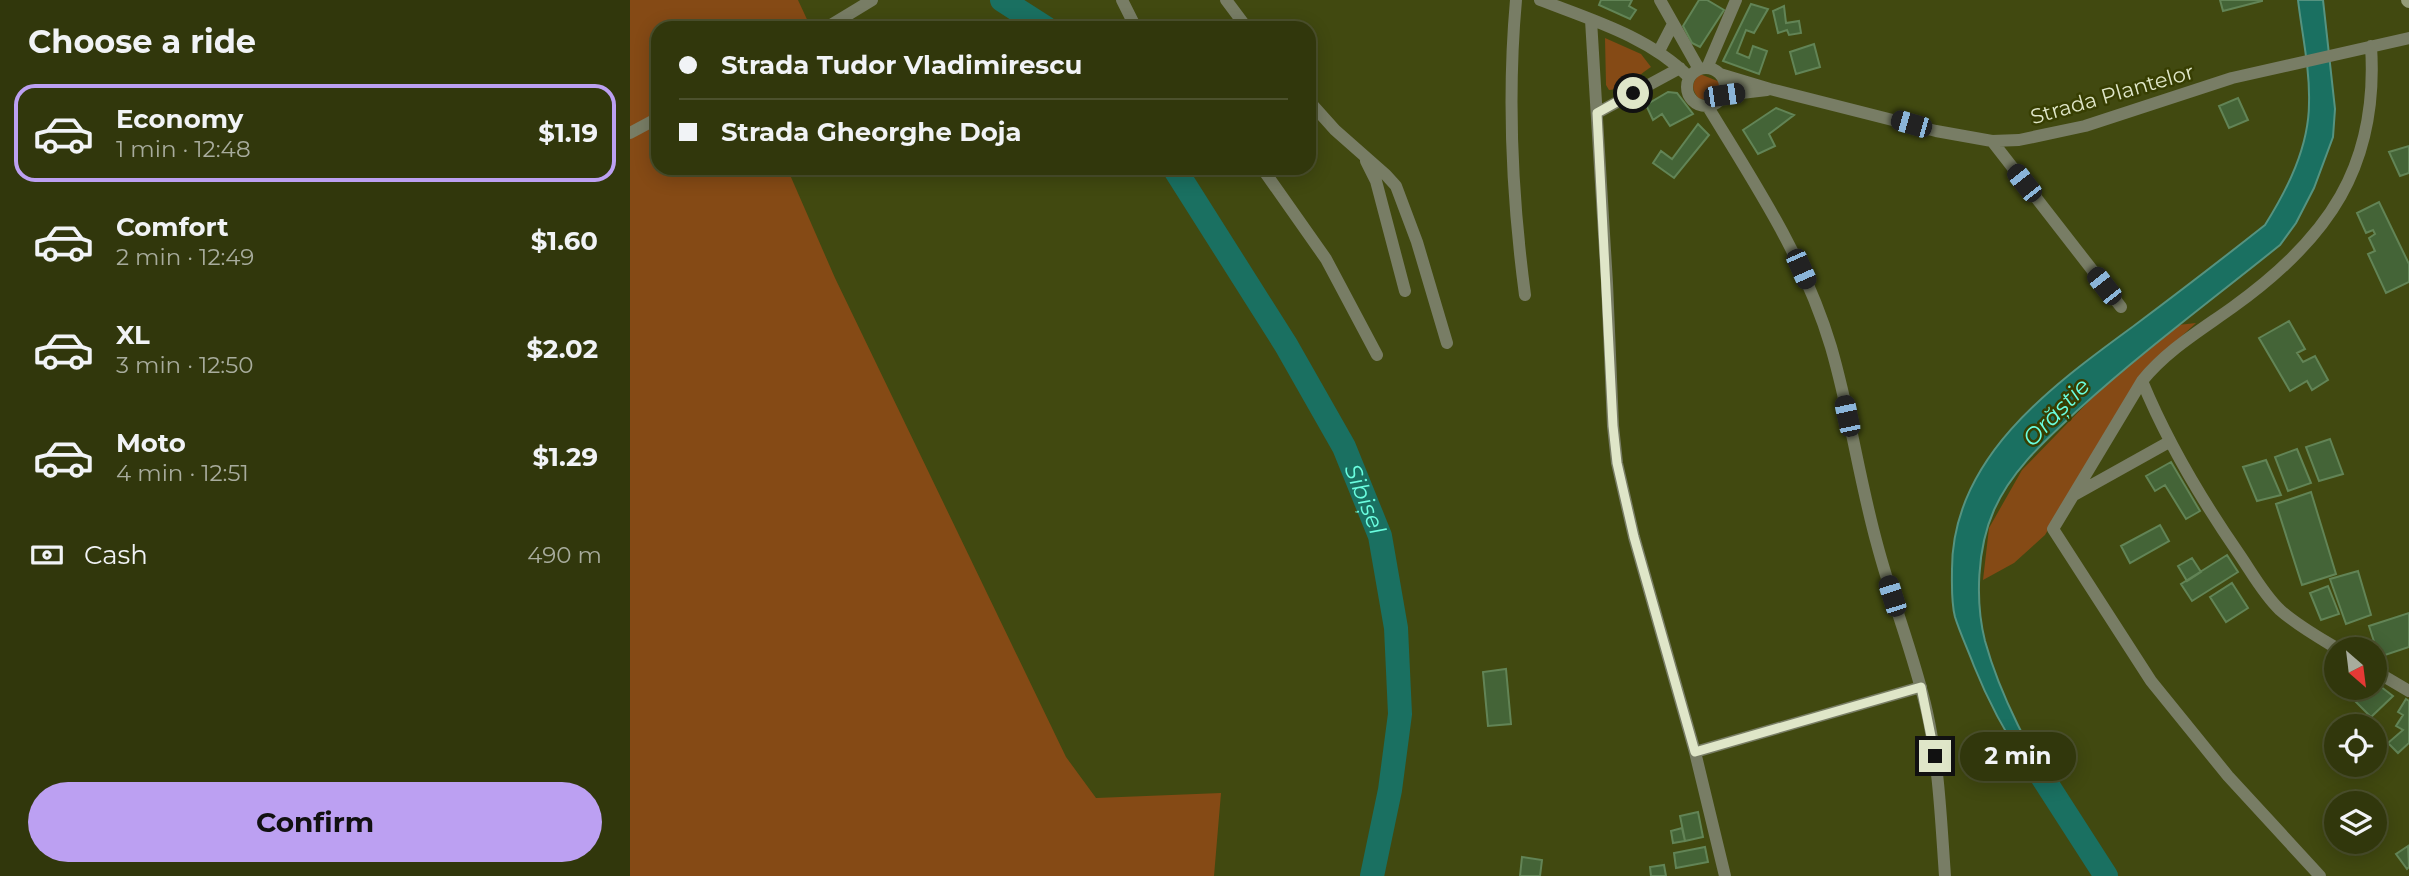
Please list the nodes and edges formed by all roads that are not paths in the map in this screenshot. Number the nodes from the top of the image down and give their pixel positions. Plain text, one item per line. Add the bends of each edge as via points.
1 (872, 0) edge
2 (1122, 0) edge
3 (1226, 0) edge
4 (1516, 0) edge
5 (1540, 0) edge
6 (1660, 0) edge
7 (1736, 0) edge
8 (1591, 20) junction
9 (838, 21) edge
10 (1132, 21) edge
11 (1242, 21) edge
12 (1673, 24) junction
13 (2409, 38) edge
14 (2371, 46) junction
15 (1659, 51) junction
16 (1694, 71) junction
17 (1720, 74) junction
18 (1770, 89) junction
19 (1724, 95) junction
20 (1708, 107) junction
21 (1316, 108) edge
22 (1597, 113) junction
23 (651, 122) edge
24 (630, 133) edge
25 (1992, 141) junction
26 (1361, 153) junction
27 (1267, 175) edge
28 (1405, 291) dead end
29 (1525, 295) dead end
30 (2120, 307) dead end
31 (1447, 343) dead end
32 (1377, 355) dead end
33 (2143, 382) junction
34 (2169, 442) junction
35 (2073, 495) junction
36 (2324, 640) edge
37 (2387, 678) edge
38 (1921, 687) junction
39 (2409, 691) edge
40 (1695, 752) junction
41 (1725, 876) edge
42 (1945, 876) edge
43 (2320, 876) edge

1 - 9 street
2 - 10 street
3 - 11 street
4 - 29 street via 1512,164
5 - 8 street
6 - 12 street
7 - 16 street
8 - 15 street
8 - 22 street
12 - 15 street
12 - 16 street
13 - 14 street, Strada Plantelor
14 - 25 street, Strada Plantelor via 2232,78 2085,126
14 - 33 street via 2372,84 2364,141 2333,211 2291,260 2156,364
15 - 16 street
16 - 17 street
16 - 20 street via 1688,95 1696,104
16 - 22 street
17 - 18 street, Strada Plantelor
17 - 19 street
18 - 19 street, Strada Plantelor
18 - 25 street, Strada Plantelor
19 - 20 street
20 - 38 street via 1781,225 1821,316 1877,545
21 - 26 street
22 - 40 street via 1617,463
23 - 24 street
25 - 30 street
26 - 28 street via 1376,181
26 - 31 street via 1396,186
27 - 32 street via 1326,259
33 - 34 street
33 - 35 street
34 - 35 street
34 - 36 street via 2201,499 2264,591 2289,617
35 - 43 street via 2053,529 2151,681 2228,776
37 - 39 street
38 - 40 street
38 - 42 street via 1933,742
40 - 41 street

